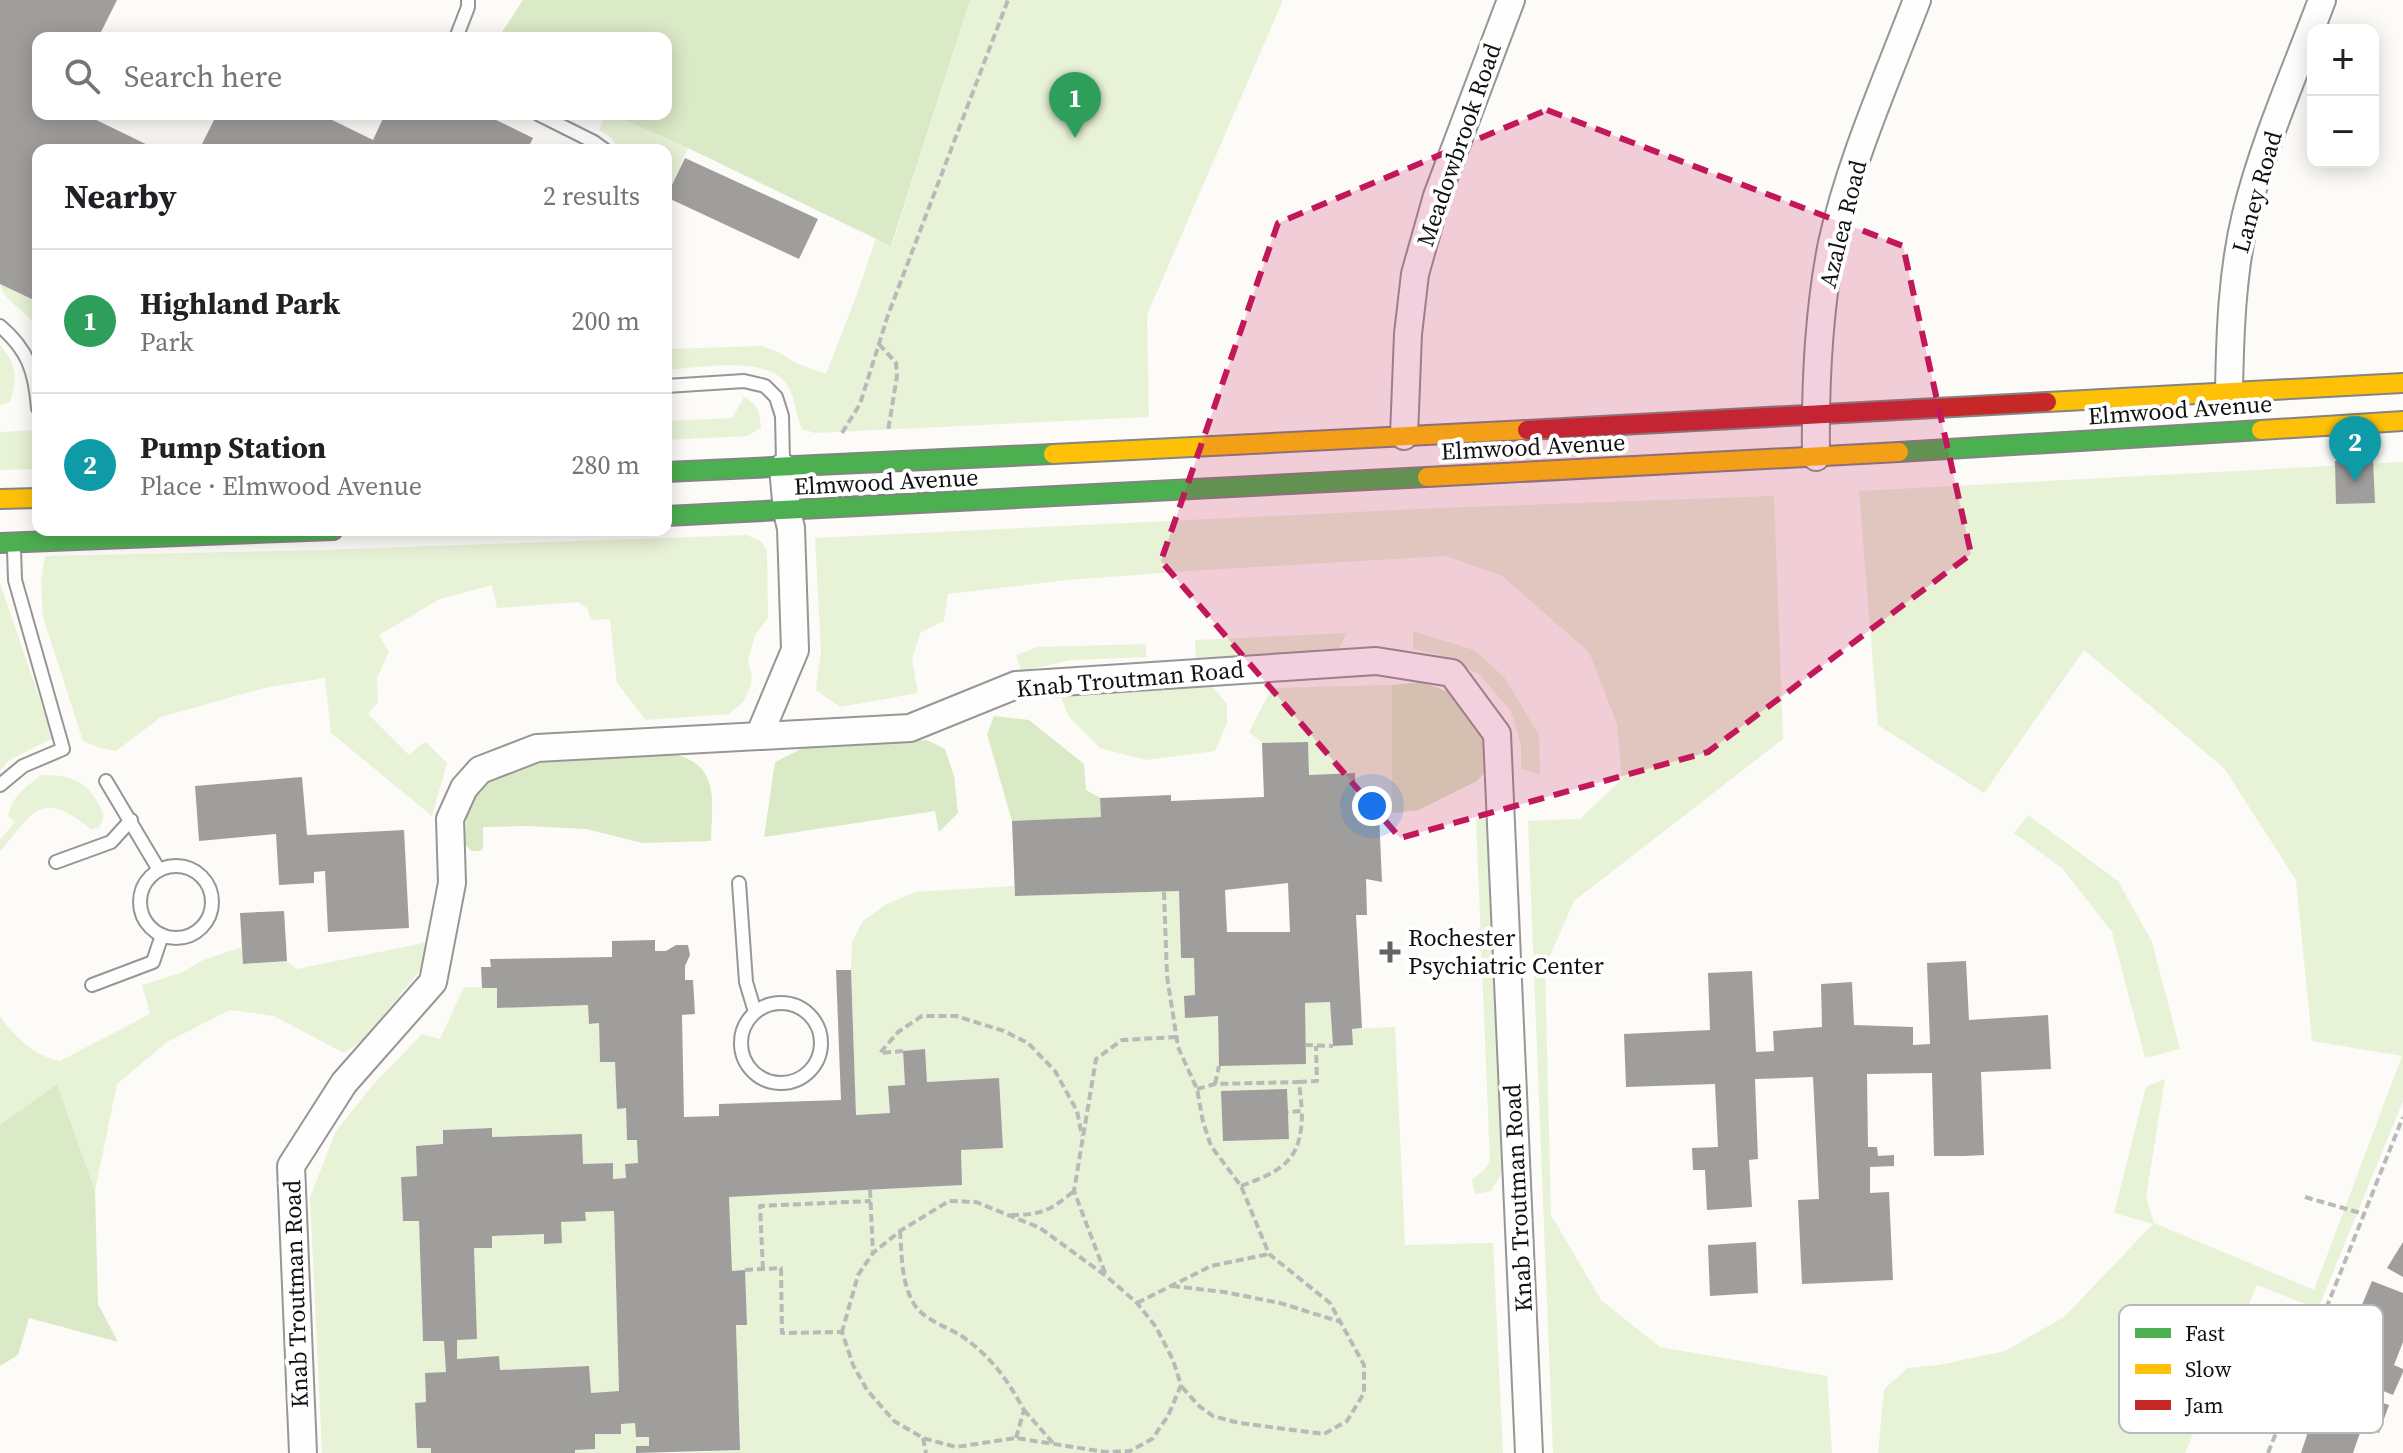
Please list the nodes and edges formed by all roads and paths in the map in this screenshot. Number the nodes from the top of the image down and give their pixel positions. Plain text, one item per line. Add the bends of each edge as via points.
1 (468, 0) edge
2 (1008, 0) edge
3 (1511, 0) edge
4 (1917, 0) edge
5 (2322, 0) edge
6 (458, 32) edge
7 (550, 120) edge
8 (597, 144) edge
9 (0, 326) edge
10 (879, 344) junction
11 (32, 370) edge
12 (2403, 383) edge
13 (672, 386) edge
14 (2229, 392) junction
15 (1815, 416) junction
16 (2403, 421) edge
17 (887, 436) dead end
18 (1404, 436) junction
19 (838, 438) dead end
20 (1816, 457) junction
21 (783, 467) junction
22 (672, 472) edge
23 (32, 498) edge
24 (0, 499) edge
25 (787, 512) junction
26 (672, 516) edge
27 (183, 536) edge
28 (7, 543) edge
29 (759, 736) junction
30 (106, 781) dead end
31 (0, 785) edge
32 (131, 820) junction
33 (56, 862) dead end
34 (159, 870) junction
35 (739, 883) dead end
36 (1164, 892) dead end
37 (162, 935) junction
38 (92, 985) dead end
39 (755, 1012) junction
40 (1177, 1037) junction
41 (1305, 1045) dead end
42 (1316, 1046) junction
43 (1333, 1046) dead end
44 (903, 1051) dead end
45 (1219, 1066) dead end
46 (1299, 1082) junction
47 (1215, 1084) junction
48 (1197, 1089) junction
49 (1302, 1111) junction
50 (1288, 1112) dead end
51 (2403, 1117) edge
52 (1083, 1142) junction
53 (1241, 1186) junction
54 (870, 1190) dead end
55 (1074, 1191) junction
56 (2305, 1197) dead end
57 (871, 1201) junction
58 (2364, 1214) junction
59 (1009, 1215) junction
60 (900, 1231) junction
61 (873, 1253) junction
62 (1269, 1254) junction
63 (763, 1269) junction
64 (745, 1270) dead end
65 (1106, 1276) junction
66 (1172, 1286) junction
67 (1137, 1303) junction
68 (2327, 1305) edge
69 (1341, 1322) junction
70 (842, 1332) junction
71 (1181, 1385) junction
72 (1024, 1410) junction
73 (2276, 1433) edge
74 (923, 1438) junction
75 (1016, 1438) junction
76 (1053, 1443) junction
77 (956, 1447) junction
78 (303, 1453) edge
79 (926, 1453) edge
80 (947, 1453) edge
81 (1529, 1453) edge
82 (2268, 1453) edge

1 - 6 lane
2 - 10 path
3 - 18 street, Meadowbrook Road via 1437,196 1415,274
4 - 15 street, Azalea Road via 1856,163 1833,243
5 - 14 street, Laney Road via 2246,214 2232,313
7 - 8 lane
9 - 11 lane via 18,342
10 - 17 path via 896,363
10 - 19 path via 860,404
12 - 14 main road, Elmwood Avenue
13 - 21 lane via 744,381 765,386 776,397 782,416
14 - 15 main road, Elmwood Avenue
15 - 18 main road, Elmwood Avenue
15 - 20 street, Azalea Road
16 - 20 main road, Elmwood Avenue
18 - 21 main road, Elmwood Avenue
20 - 25 main road, Elmwood Avenue
21 - 22 main road, Elmwood Avenue
21 - 25 street
23 - 24 main road
25 - 26 main road, Elmwood Avenue
25 - 29 street via 795,650
27 - 28 main road
28 - 31 lane via 63,749 23,766
29 - 78 street, Knab Troutman Road via 537,748 480,770 464,788 450,819 452,883 433,982 344,1083 291,1166
29 - 81 street, Knab Troutman Road via 910,728 1016,685 1376,661 1452,673 1497,734
30 - 32 lane
32 - 33 lane via 111,842
32 - 34 lane
34 - 37 lane via 140,897 145,920
34 - 37 lane via 195,870 213,901 205,924 196,932
35 - 39 lane via 746,982
36 - 40 path via 1167,976
37 - 38 lane via 153,962
39 - 39 lane via 778,1002 792,1004 814,1020 821,1046 810,1070 799,1078 773,1082 751,1069 741,1046 742,1033
40 - 48 path
40 - 52 path via 1122,1040 1096,1059
41 - 42 path
42 - 43 path
42 - 46 path via 1317,1081
44 - 52 path via 880,1053 922,1016 956,1016 1028,1043 1055,1071 1077,1111
45 - 47 path
46 - 47 path
46 - 49 path
47 - 48 path
48 - 53 path via 1211,1146
49 - 50 path
49 - 53 path via 1302,1136 1289,1161
51 - 58 path
52 - 55 path
53 - 62 path
54 - 57 path
55 - 59 path via 1051,1210
55 - 65 path
56 - 58 path
57 - 61 path
57 - 63 path via 760,1206
58 - 68 path
59 - 60 path via 976,1202 949,1201
59 - 65 path via 1040,1228
60 - 61 path
60 - 72 path via 907,1289 916,1307 993,1361
61 - 70 path via 858,1275
62 - 66 path via 1211,1266
62 - 69 path via 1330,1303
63 - 64 path
63 - 70 path via 781,1268 782,1333
65 - 67 path
66 - 67 path
66 - 69 path via 1280,1303
67 - 71 path via 1156,1327
69 - 71 path via 1364,1365 1364,1393 1347,1421 1324,1434 1213,1416
70 - 74 path via 867,1390 894,1421
71 - 76 path via 1152,1439 1130,1451
72 - 75 path
72 - 76 path
73 - 82 path
74 - 77 path
74 - 79 path
75 - 76 path
75 - 77 path
77 - 80 path

